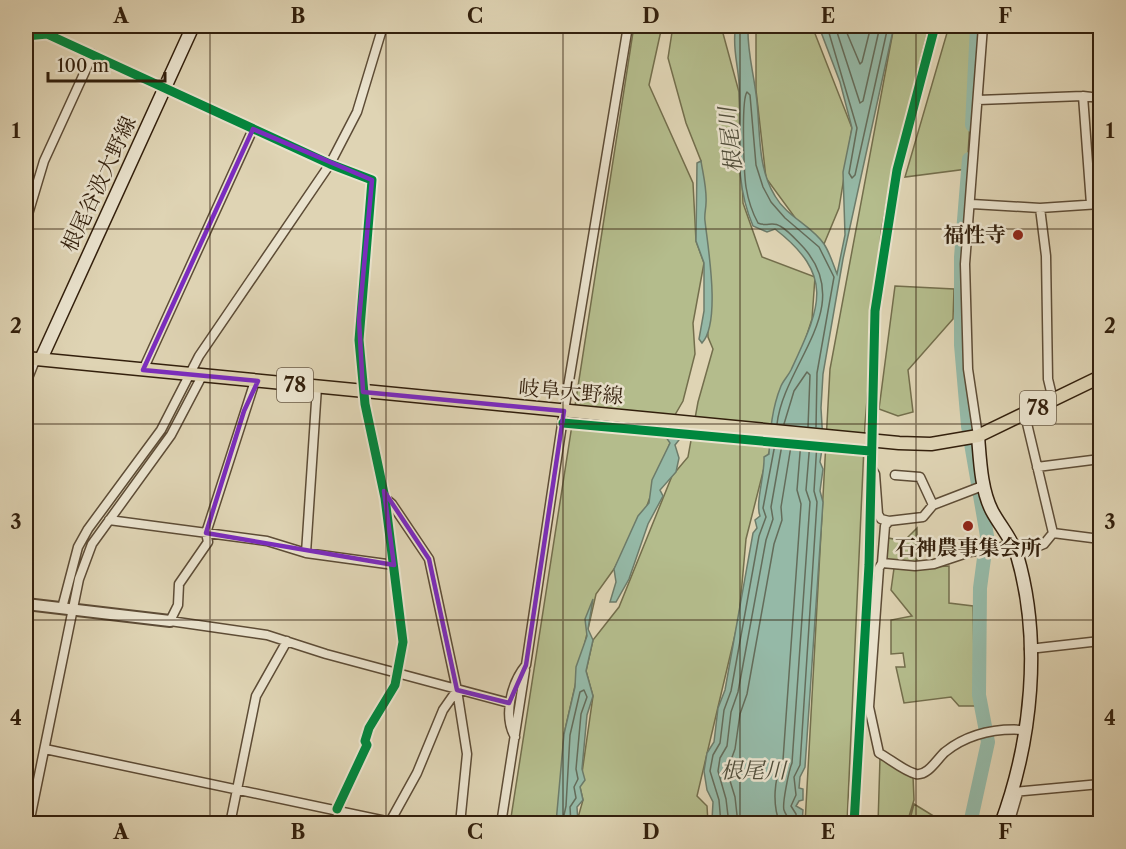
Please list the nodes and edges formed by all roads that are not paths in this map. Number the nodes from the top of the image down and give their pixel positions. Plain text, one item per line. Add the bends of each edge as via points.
1 (193, 26) edge
2 (383, 26) edge
3 (628, 26) edge
4 (934, 26) edge
5 (983, 26) edge
6 (26, 36) edge
7 (93, 54) junction
8 (164, 88) junction
9 (1083, 96) junction
10 (1101, 98) edge
11 (978, 100) junction
12 (253, 129) junction
13 (330, 164) junction
14 (972, 204) junction
15 (1096, 204) edge
16 (1040, 208) junction
17 (26, 221) edge
18 (26, 358) edge
19 (41, 359) junction
20 (143, 370) junction
21 (188, 375) junction
22 (202, 376) junction
23 (1101, 377) edge
24 (255, 381) junction
25 (26, 383) edge
26 (316, 387) junction
27 (363, 392) junction
28 (1053, 400) junction
29 (570, 411) junction
30 (1025, 415) junction
31 (972, 437) junction
32 (866, 439) junction
33 (1101, 459) edge
34 (870, 466) junction
35 (1037, 467) junction
36 (895, 475) dead end
37 (980, 486) junction
38 (385, 498) junction
39 (933, 505) junction
40 (109, 520) junction
41 (889, 521) junction
42 (206, 533) junction
43 (1053, 533) junction
44 (1101, 539) edge
45 (1015, 550) junction
46 (306, 553) junction
47 (882, 563) junction
48 (394, 565) junction
49 (26, 604) edge
50 (62, 608) junction
51 (75, 609) junction
52 (171, 621) junction
53 (287, 641) junction
54 (1101, 641) edge
55 (1029, 649) junction
56 (526, 665) junction
57 (398, 673) junction
58 (457, 690) junction
59 (509, 703) junction
60 (1025, 730) junction
61 (515, 737) junction
62 (45, 749) junction
63 (1101, 784) edge
64 (237, 789) junction
65 (1015, 793) junction
66 (337, 810) junction
67 (396, 822) edge
68 (29, 824) edge
69 (230, 824) edge
70 (460, 824) edge
71 (501, 824) edge
72 (854, 824) edge
73 (1001, 824) edge
74 (1009, 824) edge

1 - 8 main road, 根尾谷汲大野線
2 - 13 street via 357,112
3 - 29 street
4 - 32 street via 900,154 886,231 875,311
5 - 11 street
6 - 7 street via 47,34
7 - 8 street
7 - 17 street via 44,161
8 - 12 street
8 - 19 main road, 根尾谷汲大野線
9 - 10 street
9 - 11 street
9 - 15 street
11 - 14 street
12 - 13 street
12 - 20 street
13 - 21 street
13 - 27 street via 372,180 373,186 359,320
14 - 16 street
14 - 31 street via 965,264
15 - 16 street
16 - 28 street via 1046,256 1048,379
18 - 19 main road, 岐阜大野線 / 78
19 - 20 main road, 岐阜大野線 / 78
19 - 25 street via 34,363
20 - 21 main road, 岐阜大野線 / 78
21 - 22 main road, 岐阜大野線 / 78
21 - 50 street via 161,430 78,547
22 - 24 main road, 岐阜大野線 / 78
22 - 40 street via 171,435
23 - 28 main road, 岐阜大野線 / 78
24 - 26 main road, 岐阜大野線 / 78
24 - 42 street
26 - 27 main road, 岐阜大野線 / 78
26 - 46 street
27 - 29 main road, 岐阜大野線 / 78
27 - 38 street
28 - 30 main road, 岐阜大野線 / 78
29 - 32 main road, 岐阜大野線 / 78
29 - 56 street
30 - 31 main road, 岐阜大野線 / 78
30 - 35 street
31 - 32 main road, 岐阜大野線 / 78 via 931,444
31 - 37 main road
32 - 34 street
33 - 35 street
34 - 41 street via 875,474 878,514
34 - 72 street via 869,565
35 - 43 street
36 - 39 street via 920,477
37 - 39 street
37 - 45 main road
38 - 48 street
38 - 58 street via 393,504 429,560
39 - 41 street via 923,517
40 - 42 street
40 - 51 street via 92,544 79,579
41 - 47 street via 885,526
42 - 46 street via 267,541
42 - 52 street via 208,542 179,584 178,605
43 - 44 street
43 - 45 street via 1044,544
45 - 47 street via 970,552 915,566
45 - 55 main road via 1028,608
46 - 48 street
47 - 60 street via 869,707 879,753 916,774 924,773 946,751 977,734 1000,728
48 - 57 street via 403,642
49 - 50 street
50 - 51 street
51 - 52 street
51 - 62 street
52 - 53 street
53 - 57 street
53 - 64 street via 256,696
54 - 55 street
55 - 60 main road
56 - 59 street
56 - 61 street
57 - 58 street
57 - 66 street via 387,703 369,728 366,745
58 - 59 street
58 - 67 street via 443,710
58 - 70 street via 467,754
59 - 61 street
60 - 65 main road
61 - 71 street
62 - 64 street
62 - 68 street
63 - 65 street
64 - 66 street
64 - 69 street
65 - 73 main road
65 - 74 street
66 - 67 street

